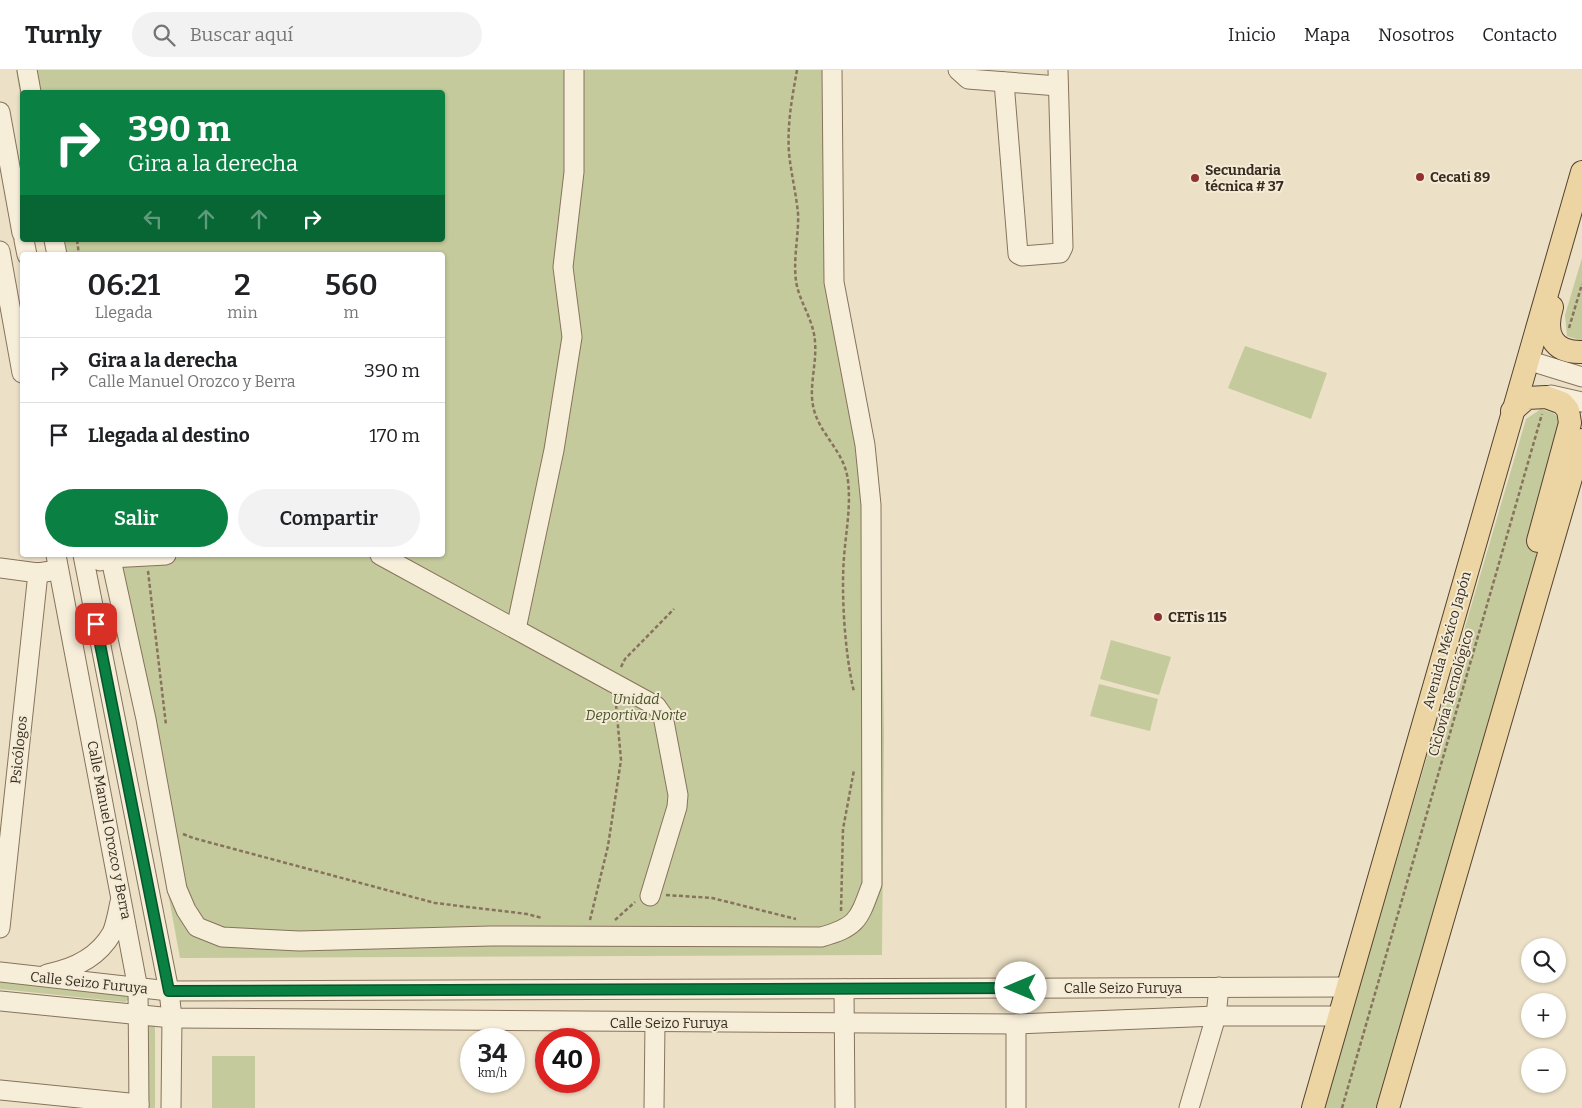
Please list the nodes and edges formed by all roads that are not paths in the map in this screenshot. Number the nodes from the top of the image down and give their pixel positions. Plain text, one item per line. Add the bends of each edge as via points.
1 (27, 70) edge
2 (574, 70) edge
3 (832, 70) edge
4 (958, 70) edge
5 (1058, 78) edge
6 (1004, 82) junction
7 (31, 90) edge
8 (0, 112) edge
9 (1580, 178) edge
10 (20, 222) edge
11 (0, 251) edge
12 (1572, 350) edge
13 (1527, 360) junction
14 (20, 362) edge
15 (1582, 377) edge
16 (1519, 386) junction
17 (1582, 402) edge
18 (1512, 411) junction
19 (1582, 440) edge
20 (110, 557) edge
21 (384, 557) edge
22 (84, 561) edge
23 (57, 562) edge
24 (0, 568) edge
25 (38, 573) junction
26 (1542, 579) junction
27 (516, 629) junction
28 (122, 896) junction
29 (650, 896) dead end
30 (0, 928) edge
31 (0, 972) edge
32 (31, 977) junction
33 (1219, 987) junction
34 (1348, 988) junction
35 (138, 989) junction
36 (844, 989) junction
37 (169, 991) junction
38 (0, 1001) edge
39 (140, 1016) junction
40 (1216, 1016) junction
41 (1340, 1016) junction
42 (172, 1018) junction
43 (844, 1022) junction
44 (655, 1023) junction
45 (1016, 1024) junction
46 (0, 1090) edge
47 (139, 1106) edge
48 (171, 1108) edge
49 (654, 1108) edge
50 (845, 1108) edge
51 (1016, 1108) edge
52 (1189, 1108) edge
53 (1313, 1108) edge
54 (1388, 1108) edge

1 - 7 street
2 - 27 street via 574,172 563,267 572,337 554,450
3 - 20 street via 834,282 864,445 871,505 872,884 852,925 820,937 491,936 299,940 222,937 197,927 177,888 146,719
4 - 6 street via 968,79
5 - 6 street
5 - 6 street via 1063,247 1060,253 1022,256 1018,254
8 - 10 street
9 - 12 main road via 1575,234 1548,319 1549,335 1558,346
9 - 13 main road, Avenida México Japón
11 - 14 street
13 - 15 street
13 - 16 main road, Avenida México Japón
16 - 17 street
16 - 18 main road, Avenida México Japón
18 - 26 main road via 1527,398 1548,398 1562,403 1568,410 1570,424 1538,538
18 - 34 main road, Avenida México Japón
19 - 26 main road
20 - 22 street
21 - 27 street
22 - 23 street
22 - 37 street, Calle Manuel Orozco y Berra
23 - 25 street
23 - 28 street, Calle Manuel Orozco y Berra
24 - 25 street
25 - 30 street, Psicólogos
26 - 54 main road
27 - 29 street via 656,706 663,716 678,795
28 - 32 street via 112,932 93,956 69,970
28 - 35 street, Calle Manuel Orozco y Berra
31 - 32 street, Calle Seizo Furuya
32 - 35 street, Calle Seizo Furuya
33 - 34 street, Calle Seizo Furuya
33 - 36 street, Calle Seizo Furuya
33 - 40 street
34 - 41 main road, Avenida México Japón
35 - 37 street, Calle Seizo Furuya
35 - 39 street, Calle Manuel Orozco y Berra
36 - 37 street, Calle Seizo Furuya
36 - 43 street
37 - 42 street, Calle Manuel Orozco y Berra
38 - 39 street, Calle Seizo Furuya
39 - 42 street, Calle Seizo Furuya
39 - 47 street, Calle Manuel Orozco y Berra
40 - 41 street, Calle Seizo Furuya
40 - 45 street, Calle Seizo Furuya
40 - 52 street
41 - 53 main road, Avenida México Japón
42 - 44 street, Calle Seizo Furuya
42 - 48 street, Calle Manuel Orozco y Berra
43 - 44 street, Calle Seizo Furuya
43 - 45 street, Calle Seizo Furuya
43 - 50 street
44 - 49 street
45 - 51 street
46 - 47 street

